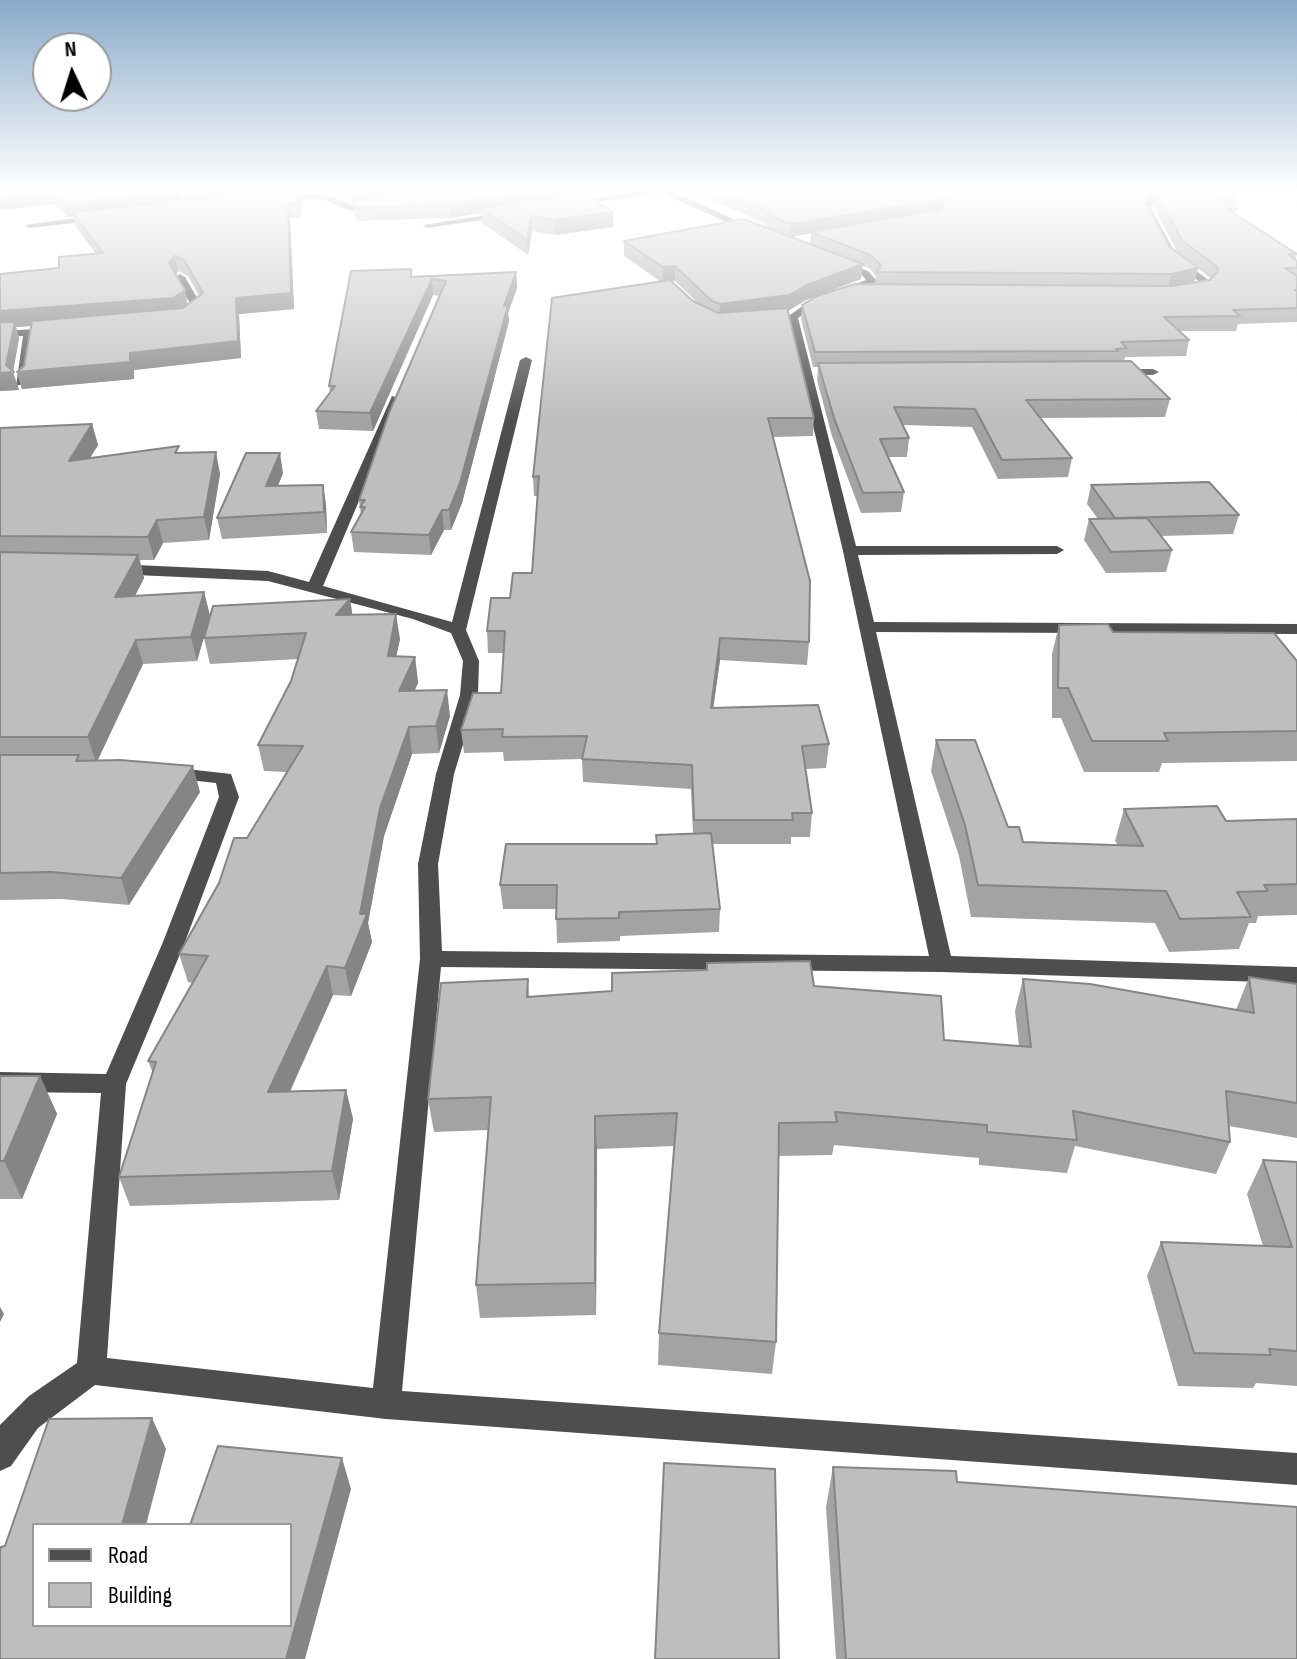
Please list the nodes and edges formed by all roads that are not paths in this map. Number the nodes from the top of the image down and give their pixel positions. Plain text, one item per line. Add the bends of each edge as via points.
1 (847, 266) edge
2 (1186, 266) edge
3 (180, 277) edge
4 (850, 292) junction
5 (882, 293) edge
6 (1177, 294) edge
7 (181, 320) edge
8 (76, 329) edge
9 (29, 332) junction
10 (0, 334) edge
11 (526, 360) dead end
12 (1106, 372) edge
13 (1153, 372) dead end
14 (20, 383) edge
15 (403, 384) edge
16 (1057, 550) dead end
17 (850, 551) junction
18 (102, 569) edge
19 (315, 587) junction
20 (867, 627) junction
21 (1297, 629) edge
22 (458, 630) junction
23 (140, 772) edge
24 (431, 959) junction
25 (942, 964) junction
26 (1297, 975) edge
27 (0, 1082) edge
28 (114, 1084) junction
29 (91, 1370) junction
30 (386, 1404) junction
31 (0, 1455) edge
32 (1297, 1469) edge

1 - 4 street via 872,281
2 - 6 street via 1207,283
3 - 7 street via 198,308
4 - 5 street
4 - 17 street via 806,305 785,318 815,374
8 - 9 street
9 - 10 street
9 - 14 street
11 - 22 street
12 - 13 street
15 - 19 street
16 - 17 street
17 - 20 street
18 - 19 street via 268,576
19 - 22 street
20 - 21 street
20 - 25 street
22 - 24 street via 471,661 469,695 445,774 428,864
23 - 28 street via 224,778 229,797
24 - 25 street
24 - 30 street
25 - 26 street
27 - 28 street
28 - 29 street
29 - 30 street
29 - 31 street via 30,1415
30 - 32 street

